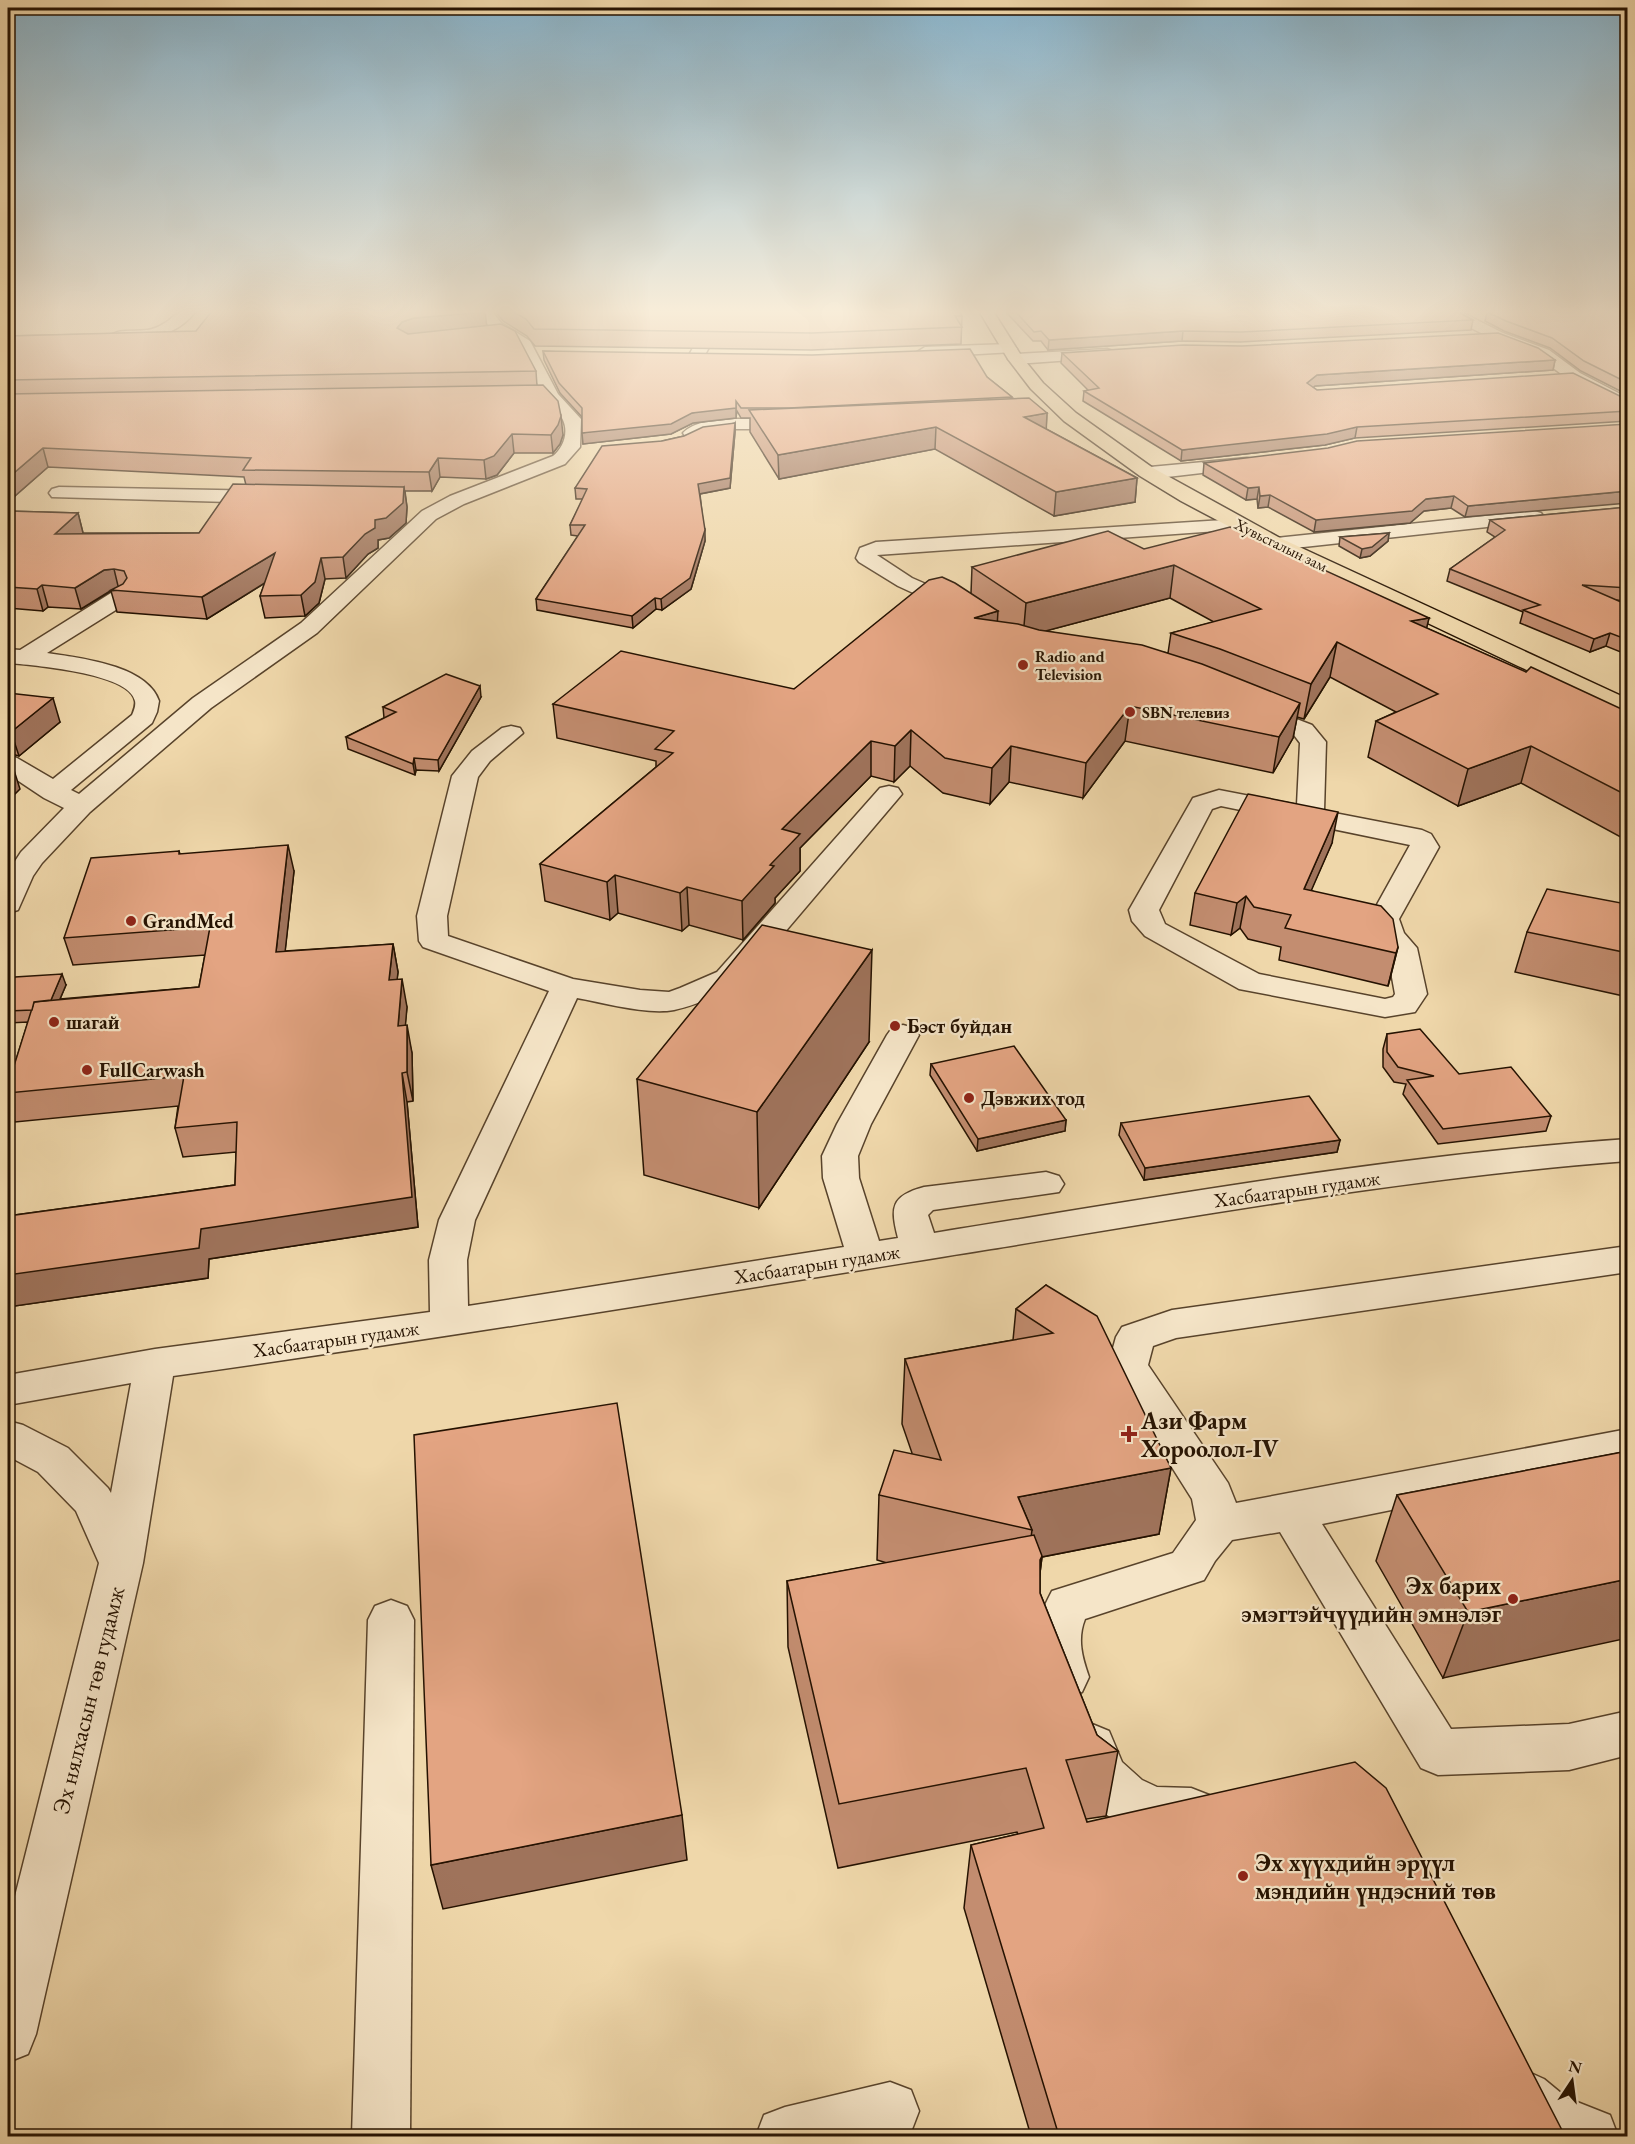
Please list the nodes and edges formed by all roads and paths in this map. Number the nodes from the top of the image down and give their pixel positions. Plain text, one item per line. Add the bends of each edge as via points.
1 (565, 411) edge
2 (1053, 411) edge
3 (810, 424) edge
4 (677, 440) edge
5 (593, 450) dead end
6 (570, 452) junction
7 (1268, 460) edge
8 (1150, 473) junction
9 (59, 493) dead end
10 (293, 497) edge
11 (422, 499) dead end
12 (457, 500) junction
13 (1558, 515) edge
14 (1239, 525) junction
15 (1276, 544) junction
16 (119, 598) edge
17 (980, 620) edge
18 (16, 657) edge
19 (1228, 699) edge
20 (1628, 708) edge
21 (511, 733) dead end
22 (8, 763) edge
23 (53, 792) junction
24 (890, 794) dead end
25 (81, 806) junction
26 (1310, 817) junction
27 (8, 904) edge
28 (567, 987) junction
29 (903, 1035) dead end
30 (1628, 1150) edge
31 (1046, 1184) dead end
32 (920, 1248) junction
33 (865, 1256) junction
34 (1628, 1259) edge
35 (450, 1323) junction
36 (155, 1364) junction
37 (8, 1390) edge
38 (8, 1437) edge
39 (1628, 1445) edge
40 (1291, 1512) junction
41 (1219, 1524) junction
42 (121, 1563) junction
43 (391, 1620) dead end
44 (1628, 1732) edge
45 (1232, 1803) edge
46 (8, 2034) edge
47 (1500, 2065) edge
48 (890, 2111) dead end
49 (381, 2136) edge
50 (786, 2136) edge
51 (1589, 2136) edge

1 - 6 street via 572,419
2 - 8 main road, Хувьсгалын зам
3 - 4 street via 710,427
5 - 6 street
6 - 12 street via 559,460
7 - 8 street
8 - 14 main road, Хувьсгалын зам
9 - 10 street
11 - 12 street
12 - 25 street via 429,515 309,628 202,703
13 - 15 street
14 - 15 main road, Хувьсгалын зам
14 - 17 street via 876,548 867,552 866,558 905,582 963,608
15 - 20 main road, Хувьсгалын зам
16 - 18 street
18 - 23 street via 122,676 145,694 148,704 143,718
19 - 26 street via 1303,730 1313,742
21 - 28 street via 481,756 465,776 432,916 434,941
22 - 23 street
23 - 25 street
24 - 28 street via 728,979 671,1001
25 - 27 street via 31,858
26 - 26 street via 1412,836 1425,847 1384,919 1390,936 1402,948 1411,994 1404,1005 1385,1008 1250,982 1155,930 1147,921 1144,910 1202,804 1219,798
28 - 35 street via 457,1220 445,1273
29 - 33 street via 840,1156 841,1178
30 - 32 street, Хасбаатарын гудамж via 1530,1157 1261,1193
31 - 32 street via 918,1202 912,1206 910,1215
32 - 33 street, Хасбаатарын гудамж
33 - 35 street, Хасбаатарын гудамж
34 - 41 street via 1172,1324 1136,1337 1128,1366 1213,1495
35 - 36 street, Хасбаатарын гудамж
36 - 37 street, Хасбаатарын гудамж
36 - 42 street, Эх нялхасын төв гудамж
38 - 42 street via 53,1460 93,1500
39 - 40 street
40 - 41 street
40 - 44 street via 1438,1752 1569,1748
41 - 45 street via 1188,1567 1068,1605 1057,1626 1058,1658 1106,1781 1134,1804 1176,1815
42 - 46 street, Эх нялхасын төв гудамж
43 - 49 street
47 - 51 street via 1510,2086 1548,2120
48 - 50 street

